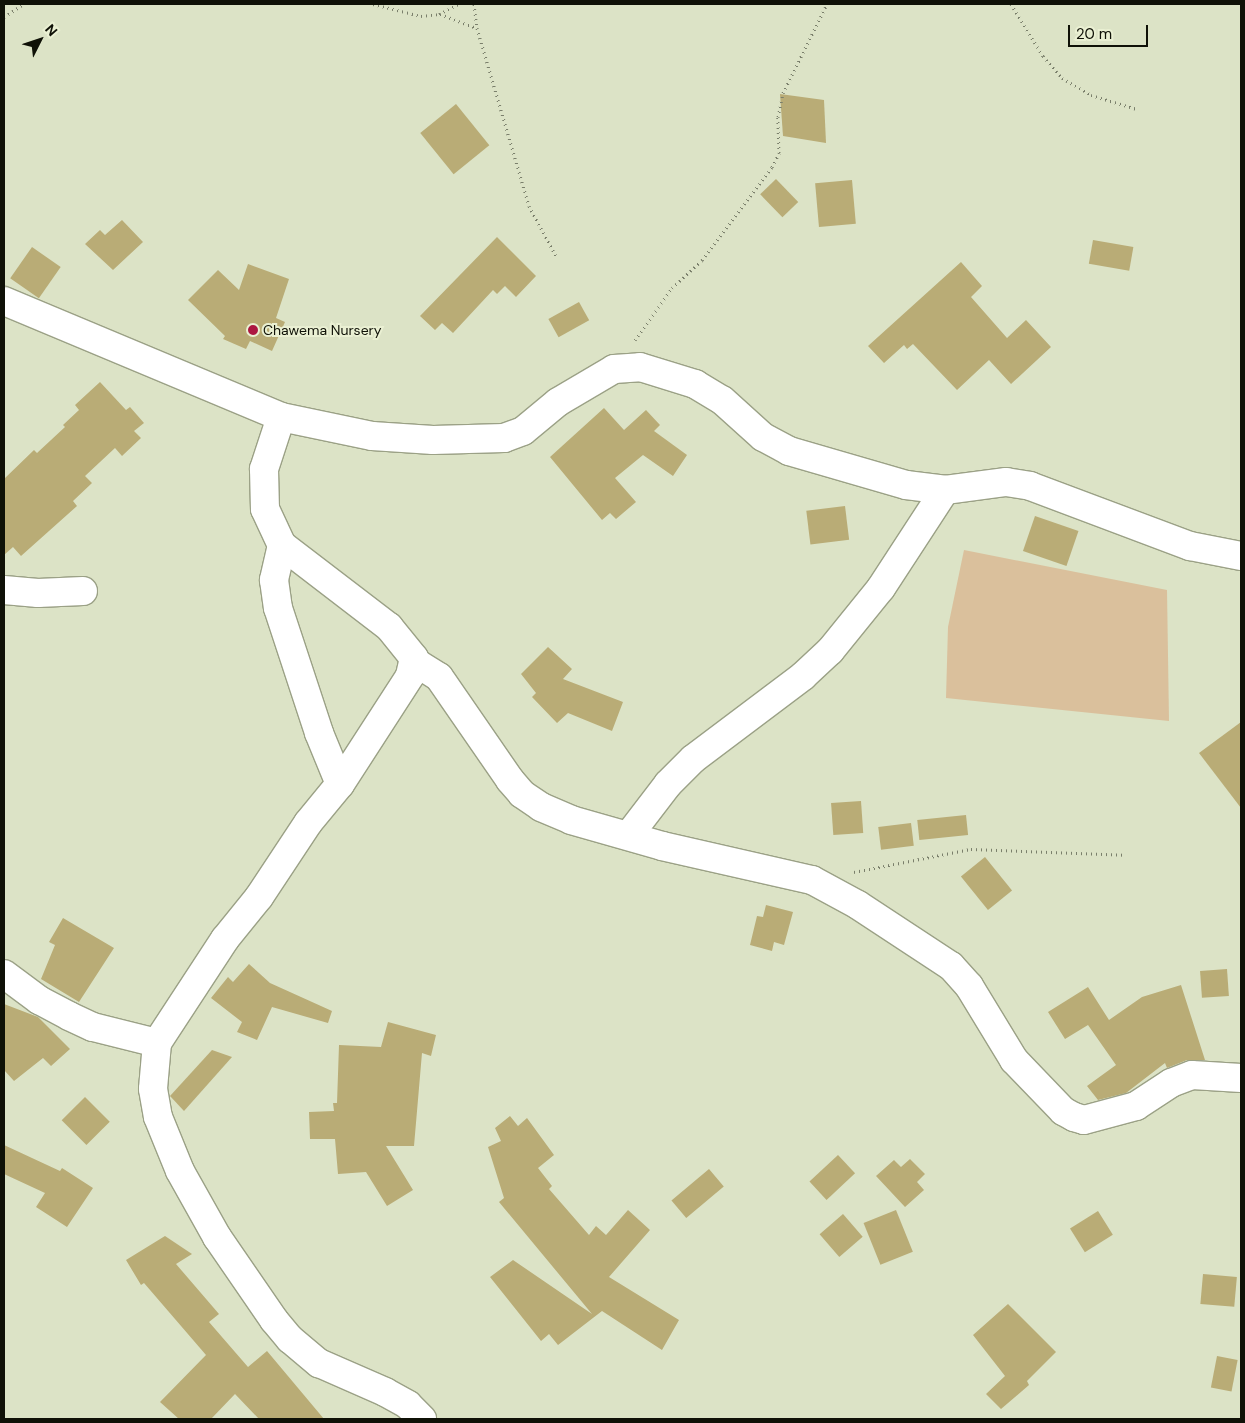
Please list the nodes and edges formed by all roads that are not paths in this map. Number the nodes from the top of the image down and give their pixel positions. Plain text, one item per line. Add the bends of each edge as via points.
1 (4, 302) edge
2 (282, 417) junction
3 (945, 490) junction
4 (282, 545) junction
5 (1241, 556) edge
6 (4, 590) edge
7 (83, 591) dead end
8 (416, 662) junction
9 (340, 784) junction
10 (629, 835) junction
11 (4, 974) edge
12 (157, 1043) junction
13 (1241, 1078) edge
14 (422, 1419) edge

1 - 2 street
2 - 3 street via 372,436 434,440 504,438 523,431 558,402 614,369 640,367 695,384 722,400 763,437 789,451 906,485
2 - 4 street via 264,469 265,509
3 - 5 street via 1006,482 1030,486 1190,546
3 - 10 street via 881,588 830,651 803,676 693,759 668,784
4 - 8 street via 389,626 412,651
4 - 9 street via 274,580 278,608
6 - 7 street via 38,594
8 - 9 street
8 - 10 street via 439,677 522,794 541,807 571,820
9 - 12 street via 308,823 259,897 224,939
10 - 13 street via 746,867 812,880 858,905 951,966 969,986 1014,1060 1063,1111 1074,1117 1084,1120 1136,1106 1192,1075
11 - 12 street via 39,1000 93,1027
12 - 14 street via 153,1089 158,1117 180,1171 217,1237 274,1320 290,1339 319,1363 385,1392 408,1405

